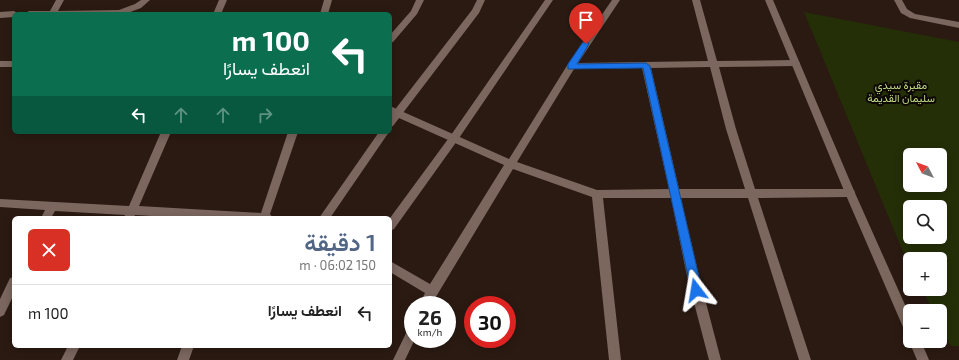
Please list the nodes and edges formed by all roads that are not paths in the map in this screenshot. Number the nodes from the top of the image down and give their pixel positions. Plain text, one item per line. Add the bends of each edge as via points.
1 (60, 0) edge
2 (146, 0) edge
3 (223, 0) edge
4 (328, 0) edge
5 (420, 0) edge
6 (481, 0) edge
7 (549, 0) edge
8 (616, 0) edge
9 (696, 0) edge
10 (769, 0) edge
11 (898, 0) edge
12 (54, 12) edge
13 (123, 12) edge
14 (218, 12) edge
15 (325, 12) edge
16 (12, 14) edge
17 (0, 15) edge
18 (959, 26) edge
19 (392, 38) edge
20 (796, 63) junction
21 (0, 64) edge
22 (12, 64) edge
23 (713, 64) junction
24 (570, 66) junction
25 (646, 66) junction
26 (394, 111) edge
27 (165, 134) edge
28 (383, 134) edge
29 (292, 135) edge
30 (454, 138) junction
31 (511, 164) junction
32 (751, 193) junction
33 (850, 193) junction
34 (596, 194) junction
35 (676, 195) junction
36 (0, 203) edge
37 (52, 206) junction
38 (130, 214) edge
39 (47, 216) edge
40 (199, 216) edge
41 (265, 216) edge
42 (325, 216) edge
43 (392, 223) edge
44 (392, 267) edge
45 (12, 286) edge
46 (432, 291) junction
47 (430, 296) edge
48 (0, 311) edge
49 (903, 314) edge
50 (73, 348) edge
51 (187, 348) edge
52 (405, 348) edge
53 (918, 348) edge
54 (68, 360) edge
55 (183, 360) edge
56 (399, 360) edge
57 (615, 360) edge
58 (715, 360) edge
59 (805, 360) edge
60 (923, 360) edge

1 - 12 street
2 - 13 street
3 - 14 street
4 - 15 street
5 - 19 street via 414,12
6 - 26 street via 476,11
7 - 30 street
8 - 24 street
9 - 23 street
10 - 20 street
11 - 18 street via 904,11 913,16
16 - 17 street
20 - 23 street
20 - 33 street
21 - 22 street
23 - 25 street
23 - 32 street
24 - 25 street
24 - 31 street
25 - 35 street
26 - 30 street
27 - 38 street
28 - 42 street
29 - 41 street
30 - 31 street
30 - 43 street
31 - 34 street
31 - 46 street
32 - 33 street
32 - 35 street
32 - 59 street
33 - 49 street
34 - 35 street
34 - 57 street
35 - 58 street via 693,276
36 - 37 street
37 - 38 street
37 - 39 street
38 - 40 street
44 - 46 street
45 - 48 street
46 - 47 street
50 - 54 street
51 - 55 street
52 - 56 street
53 - 60 street

